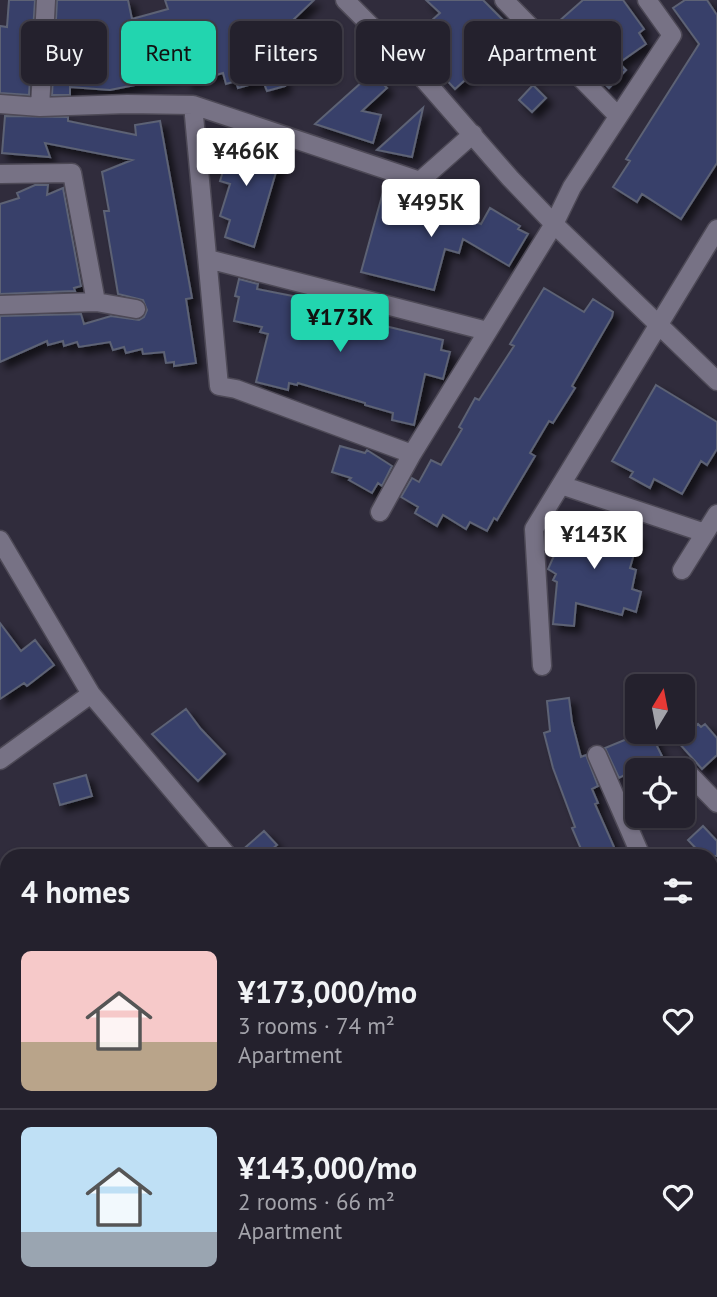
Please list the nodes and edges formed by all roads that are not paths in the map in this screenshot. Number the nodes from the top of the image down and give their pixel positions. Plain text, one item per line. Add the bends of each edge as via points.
1 (46, 0) edge
2 (345, 0) edge
3 (504, 0) edge
4 (647, 0) edge
5 (0, 104) edge
6 (193, 106) junction
7 (40, 107) junction
8 (618, 116) junction
9 (473, 134) junction
10 (0, 174) edge
11 (554, 224) junction
12 (717, 229) edge
13 (208, 259) junction
14 (96, 302) junction
15 (0, 305) edge
16 (136, 309) dead end
17 (659, 326) junction
18 (487, 331) junction
19 (717, 381) edge
20 (412, 454) junction
21 (561, 485) junction
22 (380, 512) dead end
23 (717, 514) edge
24 (705, 533) junction
25 (0, 540) edge
26 (681, 570) dead end
27 (542, 666) dead end
28 (91, 694) junction
29 (597, 755) dead end
30 (0, 760) edge
31 (695, 780) edge
32 (717, 803) edge
33 (625, 808) edge
34 (621, 810) junction
35 (222, 849) edge
36 (638, 849) edge

1 - 7 street
2 - 9 street
3 - 8 street
4 - 8 street via 672,35
5 - 7 street
6 - 7 street
6 - 9 street via 420,181
6 - 13 street
8 - 11 street
9 - 11 street
10 - 14 street via 72,173
11 - 17 street
11 - 18 street
12 - 17 street
13 - 18 street
13 - 20 street via 219,386
14 - 15 street
14 - 16 street
17 - 19 street
17 - 21 street
18 - 20 street
20 - 22 street
21 - 24 street
21 - 27 street via 534,529
23 - 24 street
24 - 26 street
25 - 28 street
28 - 30 street
28 - 35 street
29 - 34 street
31 - 32 street
33 - 34 street
34 - 36 street

